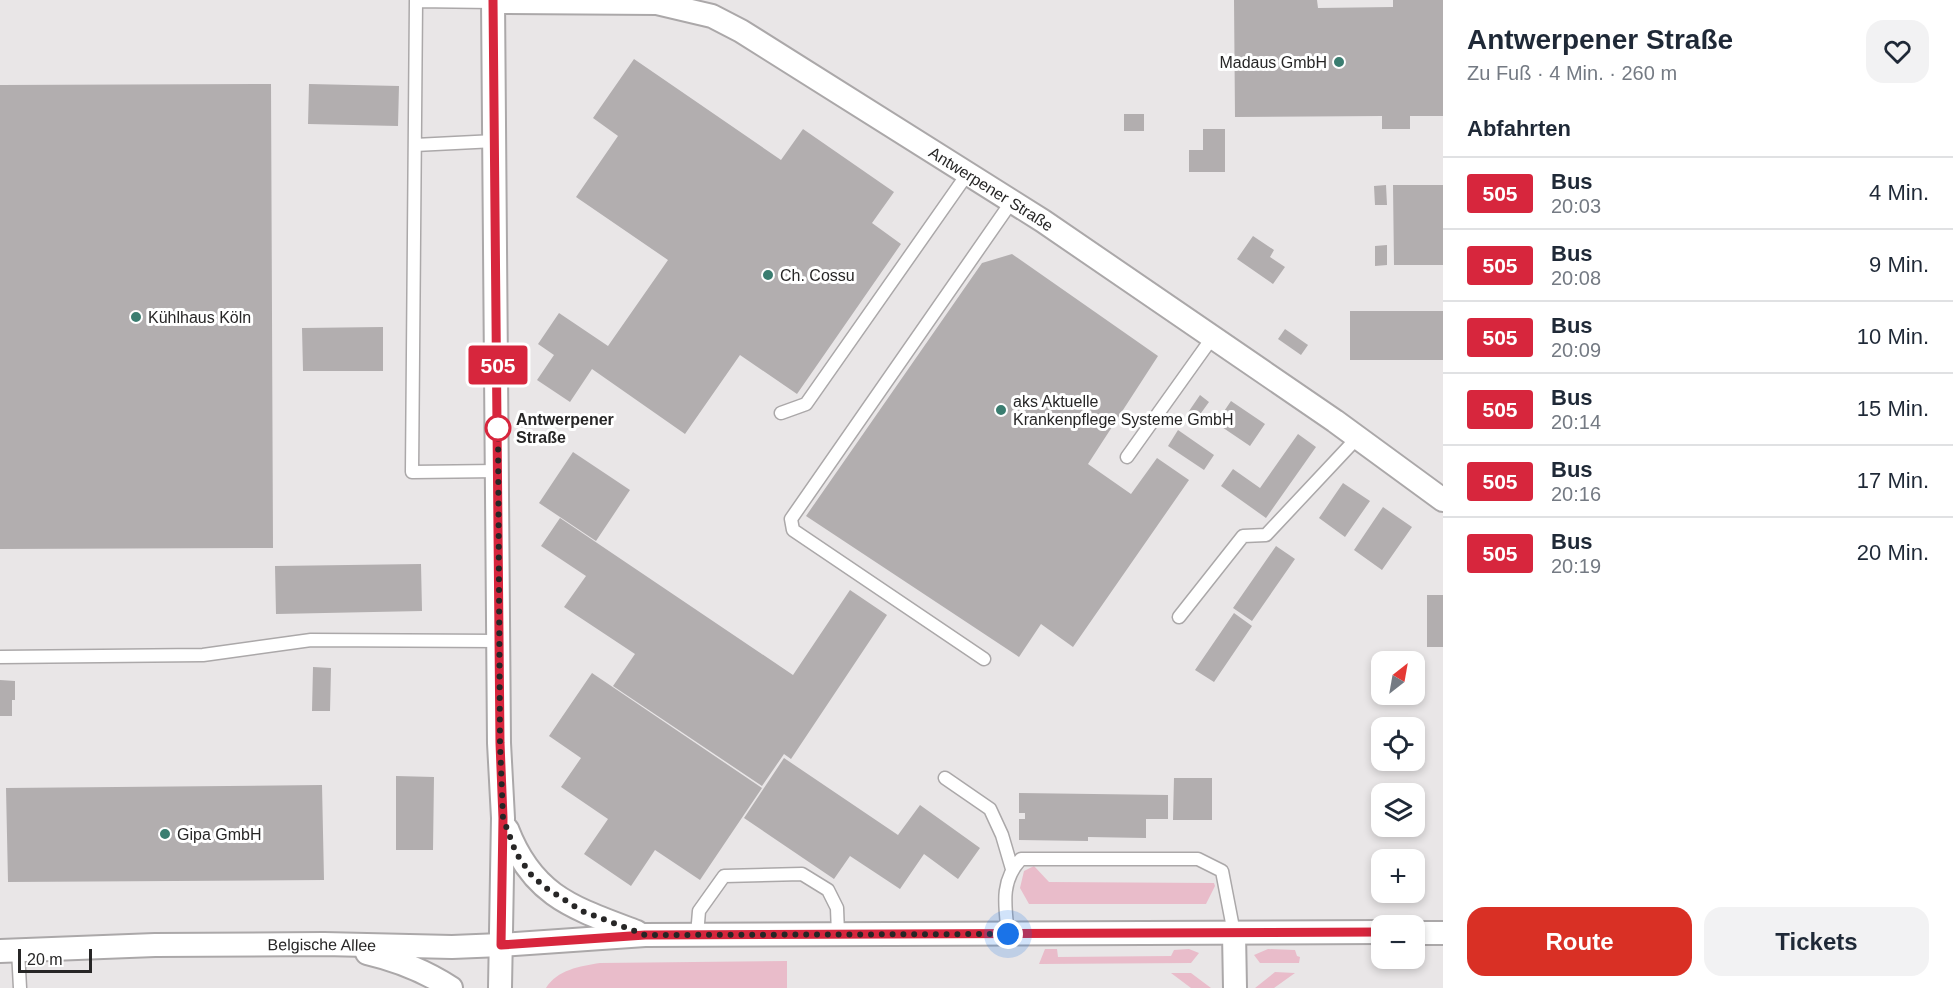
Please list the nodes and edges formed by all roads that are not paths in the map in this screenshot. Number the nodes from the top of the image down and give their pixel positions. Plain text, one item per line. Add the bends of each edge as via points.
1 (494, 1) edge
2 (495, 141) junction
3 (415, 145) junction
4 (968, 173) junction
5 (1012, 201) junction
6 (1212, 338) junction
7 (781, 413) dead end
8 (1357, 438) junction
9 (1127, 457) dead end
10 (499, 471) junction
11 (1443, 500) edge
12 (1179, 617) dead end
13 (499, 641) junction
14 (0, 657) edge
15 (984, 659) dead end
16 (945, 778) dead end
17 (503, 818) junction
18 (1012, 869) junction
19 (1371, 932) edge
20 (1234, 933) junction
21 (1425, 933) edge
22 (1443, 933) edge
23 (838, 934) junction
24 (1008, 934) junction
25 (645, 935) junction
26 (697, 935) junction
27 (324, 944) junction
28 (501, 945) junction
29 (9, 950) edge
30 (20, 988) edge
31 (451, 988) edge
32 (500, 988) edge
33 (1235, 988) edge

1 - 2 street
1 - 3 lane via 417,1
1 - 4 street, Antwerpener Straße via 657,3 712,16
2 - 3 lane
2 - 10 street
3 - 10 lane via 412,472
4 - 5 street, Antwerpener Straße
4 - 7 lane via 806,404
5 - 6 street, Antwerpener Straße
5 - 15 lane via 791,519 793,530
6 - 8 street, Antwerpener Straße
6 - 9 lane
8 - 11 street, Antwerpener Straße
8 - 12 lane via 1266,535 1243,536
10 - 13 street
13 - 14 lane via 311,640 203,655
13 - 17 street
16 - 18 lane via 990,808
17 - 25 street, Belgische Allee via 516,853 546,888 582,911
17 - 28 street
18 - 20 lane via 1021,859 1198,859 1222,871
18 - 24 lane via 1006,884
19 - 20 street, Belgische Allee
20 - 24 street, Belgische Allee
20 - 33 street
21 - 22 street
23 - 24 street, Belgische Allee
23 - 26 street, Belgische Allee
23 - 26 lane via 837,908 828,890 802,874 724,876 699,911
25 - 26 street, Belgische Allee
25 - 28 street, Belgische Allee
27 - 28 street, Belgische Allee
27 - 29 street, Belgische Allee
27 - 31 street via 393,960
28 - 32 street
29 - 30 lane

